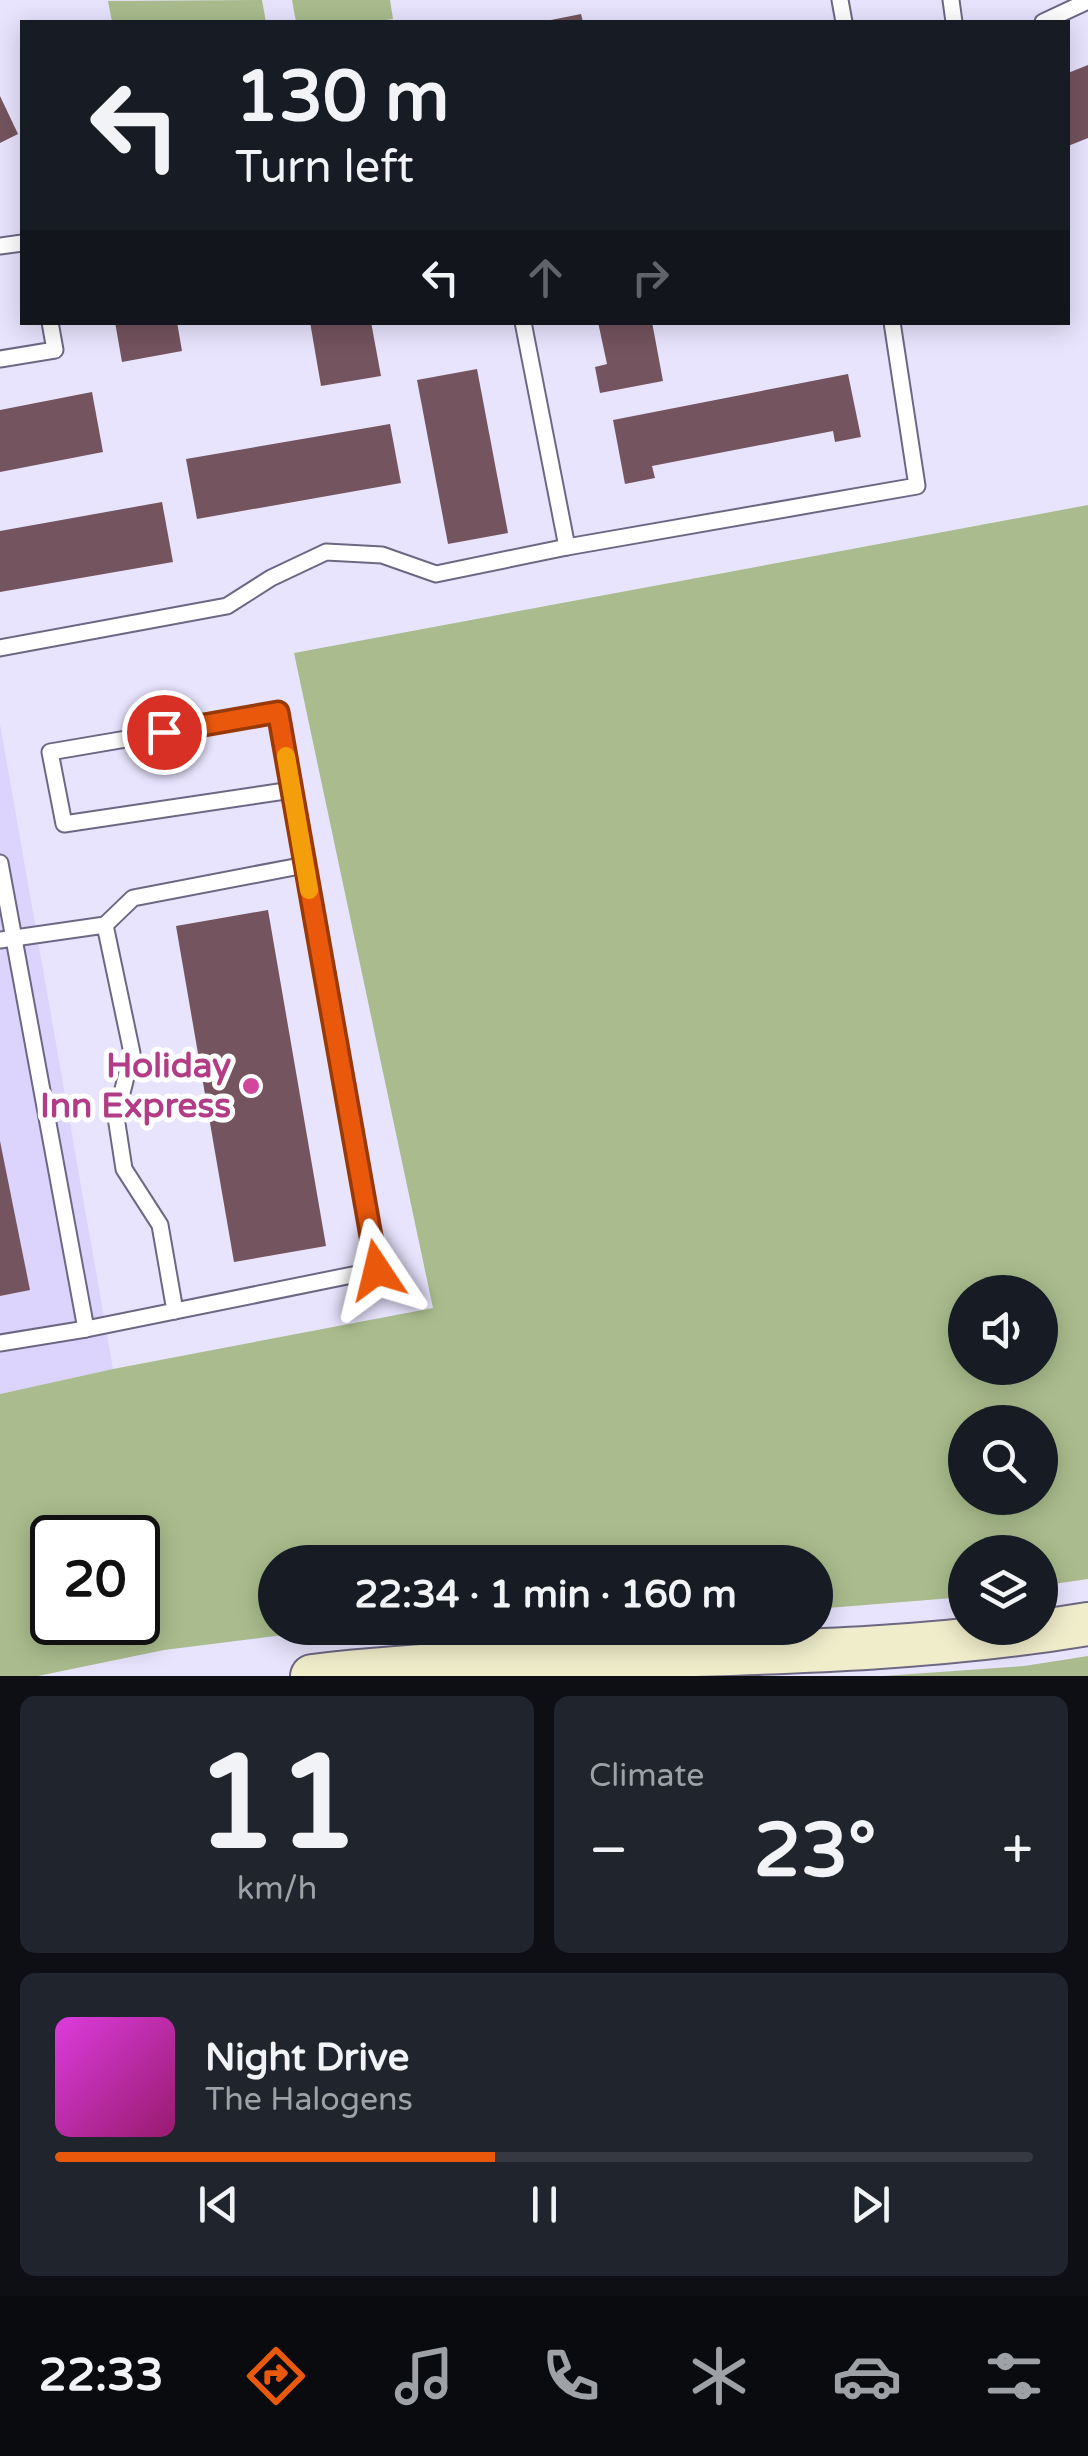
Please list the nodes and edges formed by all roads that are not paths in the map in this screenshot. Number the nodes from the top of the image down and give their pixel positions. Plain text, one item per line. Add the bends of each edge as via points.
1 (1088, 1) edge
2 (1047, 20) edge
3 (51, 325) edge
4 (524, 325) edge
5 (892, 325) edge
6 (0, 360) edge
7 (567, 546) junction
8 (0, 648) edge
9 (292, 790) junction
10 (0, 862) edge
11 (305, 865) junction
12 (105, 925) junction
13 (6, 939) edge
14 (175, 1311) junction
15 (86, 1329) junction
16 (0, 1343) edge
17 (1088, 1624) edge
18 (312, 1676) edge

1 - 2 lane
3 - 6 lane via 55,350
4 - 7 lane
5 - 7 lane via 918,486
7 - 8 lane via 436,574 382,555 326,552 227,606
9 - 9 lane via 278,712 50,752 64,824
9 - 11 lane
10 - 13 lane
11 - 12 lane via 134,898
11 - 14 lane via 377,1270
12 - 13 lane
12 - 14 lane via 132,1052 116,1117 124,1170 160,1225
13 - 15 lane
14 - 15 lane
15 - 16 lane
17 - 18 main road via 928,1645 572,1657

